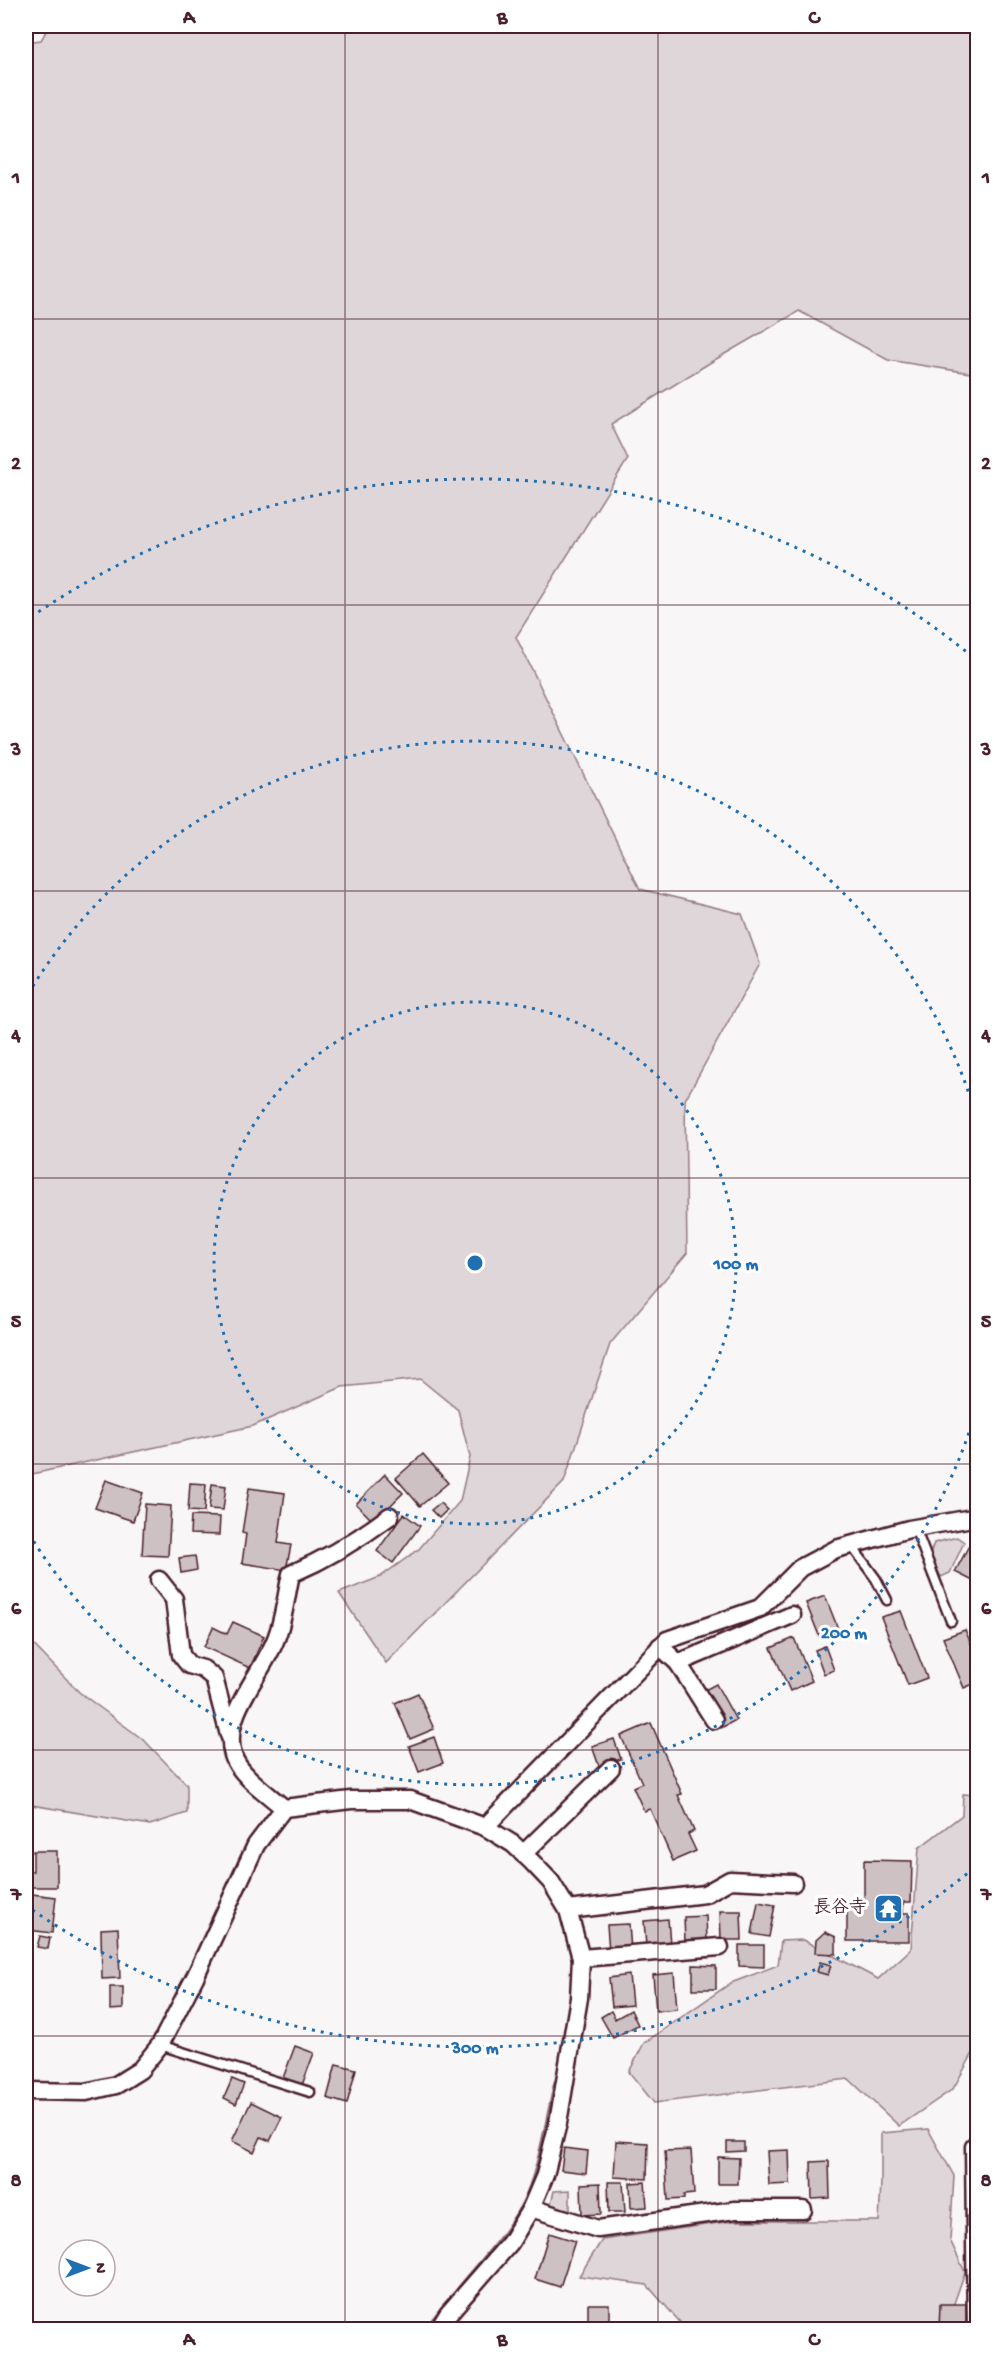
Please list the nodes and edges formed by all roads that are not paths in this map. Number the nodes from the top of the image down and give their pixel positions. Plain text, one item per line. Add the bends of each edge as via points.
1 (390, 1516) dead end
2 (978, 1516) edge
3 (915, 1528) junction
4 (851, 1545) junction
5 (159, 1580) dead end
6 (887, 1600) dead end
7 (792, 1615) dead end
8 (951, 1621) dead end
9 (660, 1646) junction
10 (678, 1663) junction
11 (714, 1720) dead end
12 (230, 1736) junction
13 (612, 1768) dead end
14 (284, 1808) junction
15 (485, 1827) junction
16 (523, 1854) junction
17 (793, 1883) dead end
18 (568, 1910) junction
19 (720, 1947) dead end
20 (581, 1958) junction
21 (160, 2045) junction
22 (26, 2091) edge
23 (310, 2092) dead end
24 (978, 2143) edge
25 (531, 2208) junction
26 (803, 2210) dead end
27 (438, 2330) edge
28 (976, 2330) edge

1 - 12 street via 322,1561 291,1574 276,1640 238,1710
2 - 3 street
3 - 4 street
3 - 8 lane
4 - 6 lane
4 - 9 street via 800,1568 760,1608 667,1640
5 - 12 street via 174,1599 181,1654 189,1665 214,1678
7 - 10 street
9 - 10 street
9 - 15 street
10 - 11 street
12 - 14 street via 237,1765
13 - 16 street
14 - 15 street via 351,1800 410,1800
14 - 21 street via 256,1845
15 - 16 street
16 - 18 street via 551,1882
17 - 18 street via 730,1880 705,1894
18 - 20 street
19 - 20 street
20 - 25 street via 579,1998 558,2123
21 - 22 street via 140,2070 116,2085 86,2092
21 - 23 lane
24 - 28 street
25 - 26 street via 598,2229 735,2210
25 - 27 street via 510,2243

